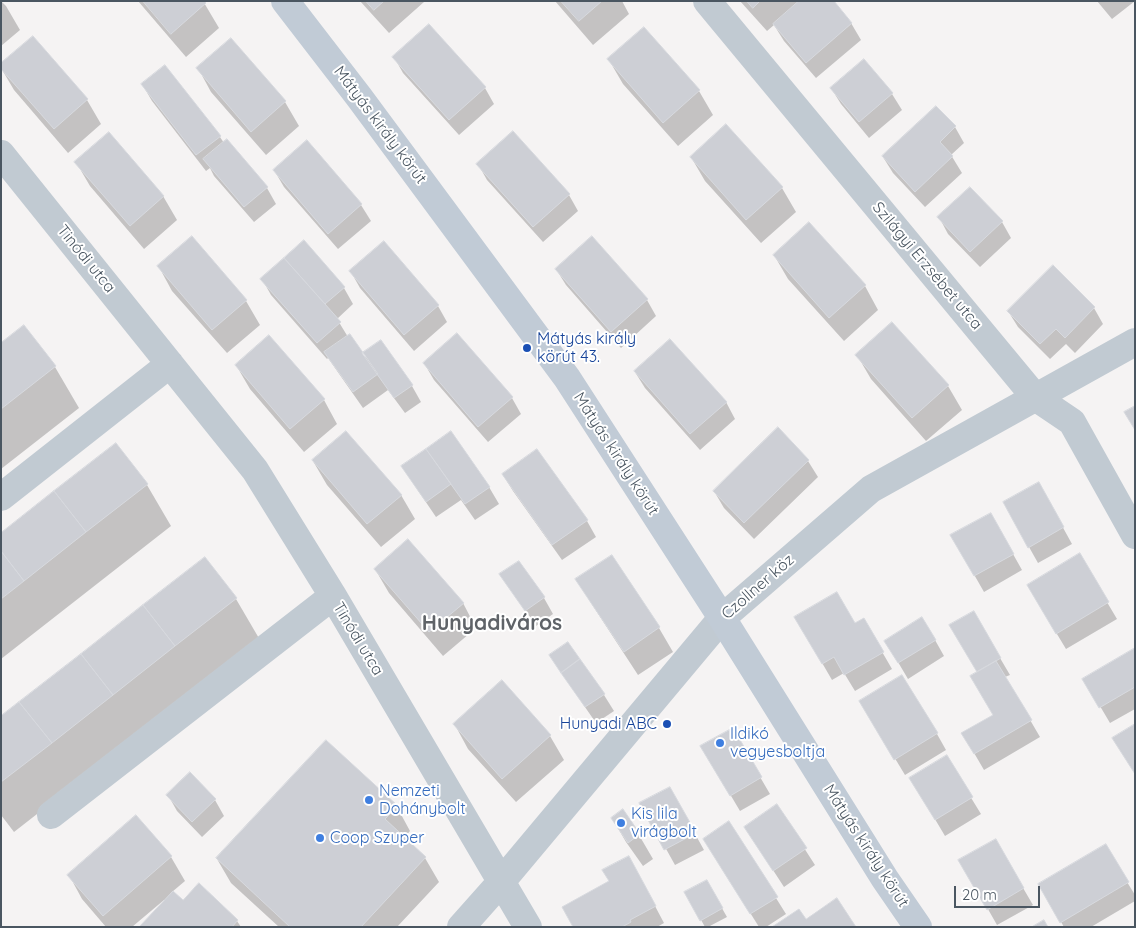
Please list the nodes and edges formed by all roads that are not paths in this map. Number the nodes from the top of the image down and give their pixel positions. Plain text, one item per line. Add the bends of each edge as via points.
1 (285, 1) edge
2 (707, 1) edge
3 (1, 154) edge
4 (1135, 342) edge
5 (170, 364) junction
6 (1035, 397) junction
7 (1, 497) edge
8 (1135, 535) edge
9 (333, 596) junction
10 (722, 618) junction
11 (51, 815) dead end
12 (501, 882) junction
13 (461, 927) edge
14 (528, 927) edge
15 (918, 927) edge

1 - 10 street, Mátyás király körút via 567,378
2 - 6 street, Szilágyi Erzsébet utca
3 - 5 street, Tinódi utca
4 - 6 street, Czollner köz
5 - 7 street
5 - 9 street, Tinódi utca via 255,470
6 - 8 street, Szilágyi Erzsébet utca via 1072,422
6 - 10 street, Czollner köz via 871,489
9 - 11 street
9 - 12 street, Tinódi utca
10 - 12 street, Czollner köz
10 - 15 street, Mátyás király körút
12 - 13 street, Czollner köz
12 - 14 street, Tinódi utca

